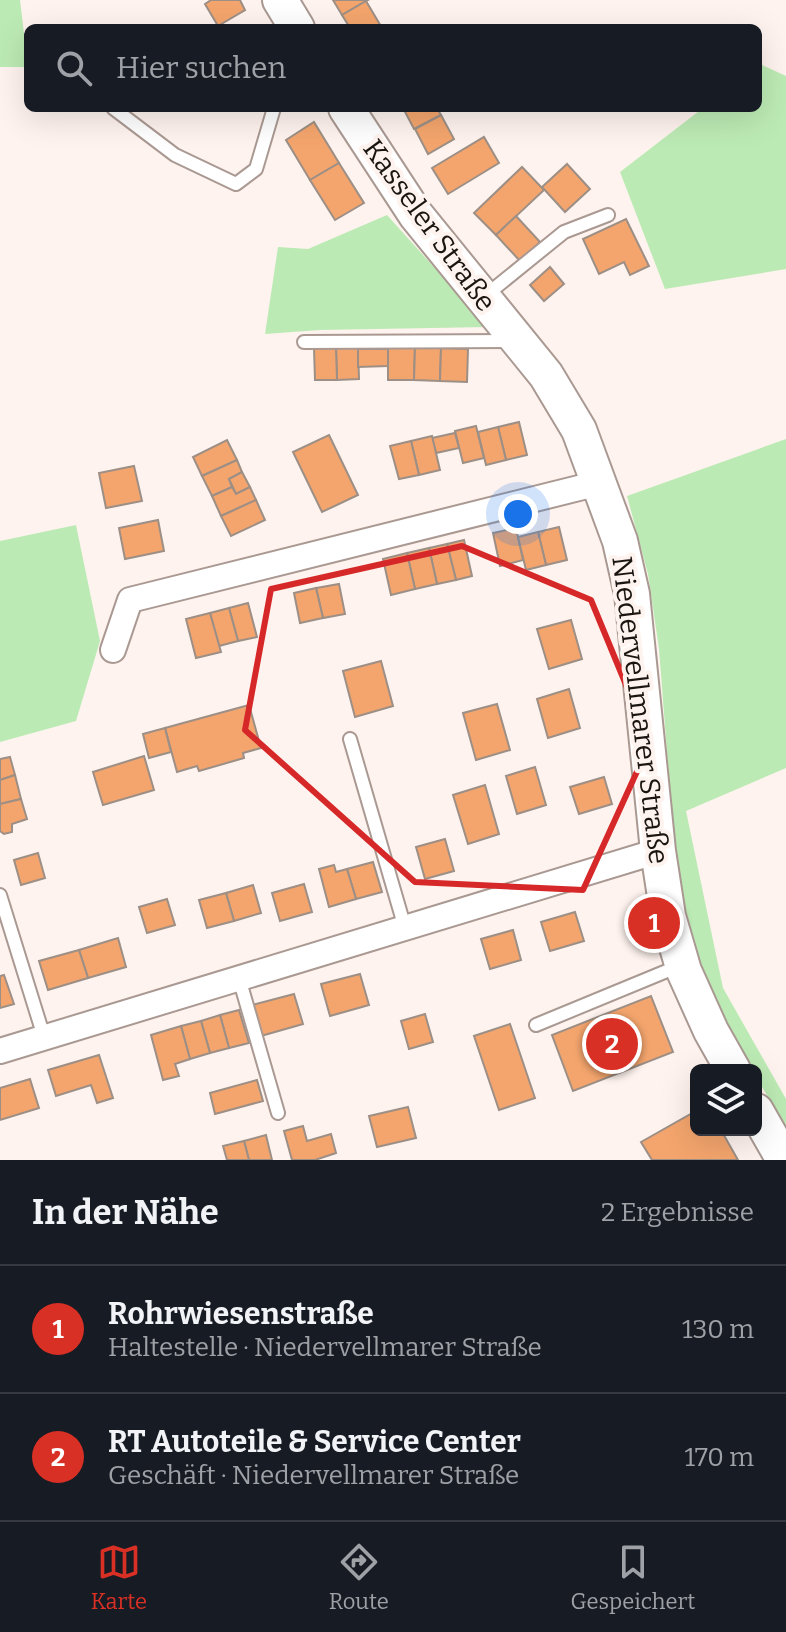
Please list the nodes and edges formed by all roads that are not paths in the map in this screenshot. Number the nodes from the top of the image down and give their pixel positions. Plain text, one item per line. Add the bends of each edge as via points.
1 (118, 112) edge
2 (273, 112) edge
3 (349, 112) edge
4 (608, 215) dead end
5 (483, 298) junction
6 (516, 341) junction
7 (304, 342) dead end
8 (599, 483) junction
9 (113, 650) dead end
10 (350, 739) dead end
11 (658, 851) junction
12 (0, 895) edge
13 (405, 928) junction
14 (682, 965) junction
15 (239, 978) junction
16 (536, 1025) dead end
17 (44, 1037) junction
18 (0, 1051) edge
19 (730, 1064) edge
20 (278, 1113) dead end
21 (762, 1122) edge
22 (784, 1160) edge

1 - 2 lane via 175,155 236,184 256,169
3 - 5 main road, Kasseler Straße via 416,215
4 - 5 lane via 564,232
5 - 6 main road, Kasseler Straße
6 - 7 lane
6 - 8 main road, Niedervellmarer Straße via 546,375 579,430
8 - 9 street via 130,600
8 - 11 main road, Niedervellmarer Straße via 632,594
10 - 13 lane
11 - 13 street
11 - 14 main road, Niedervellmarer Straße
12 - 17 lane
13 - 15 street
14 - 16 lane
14 - 19 main road, Niedervellmarer Straße
15 - 17 street
15 - 20 lane
17 - 18 street
21 - 22 main road

